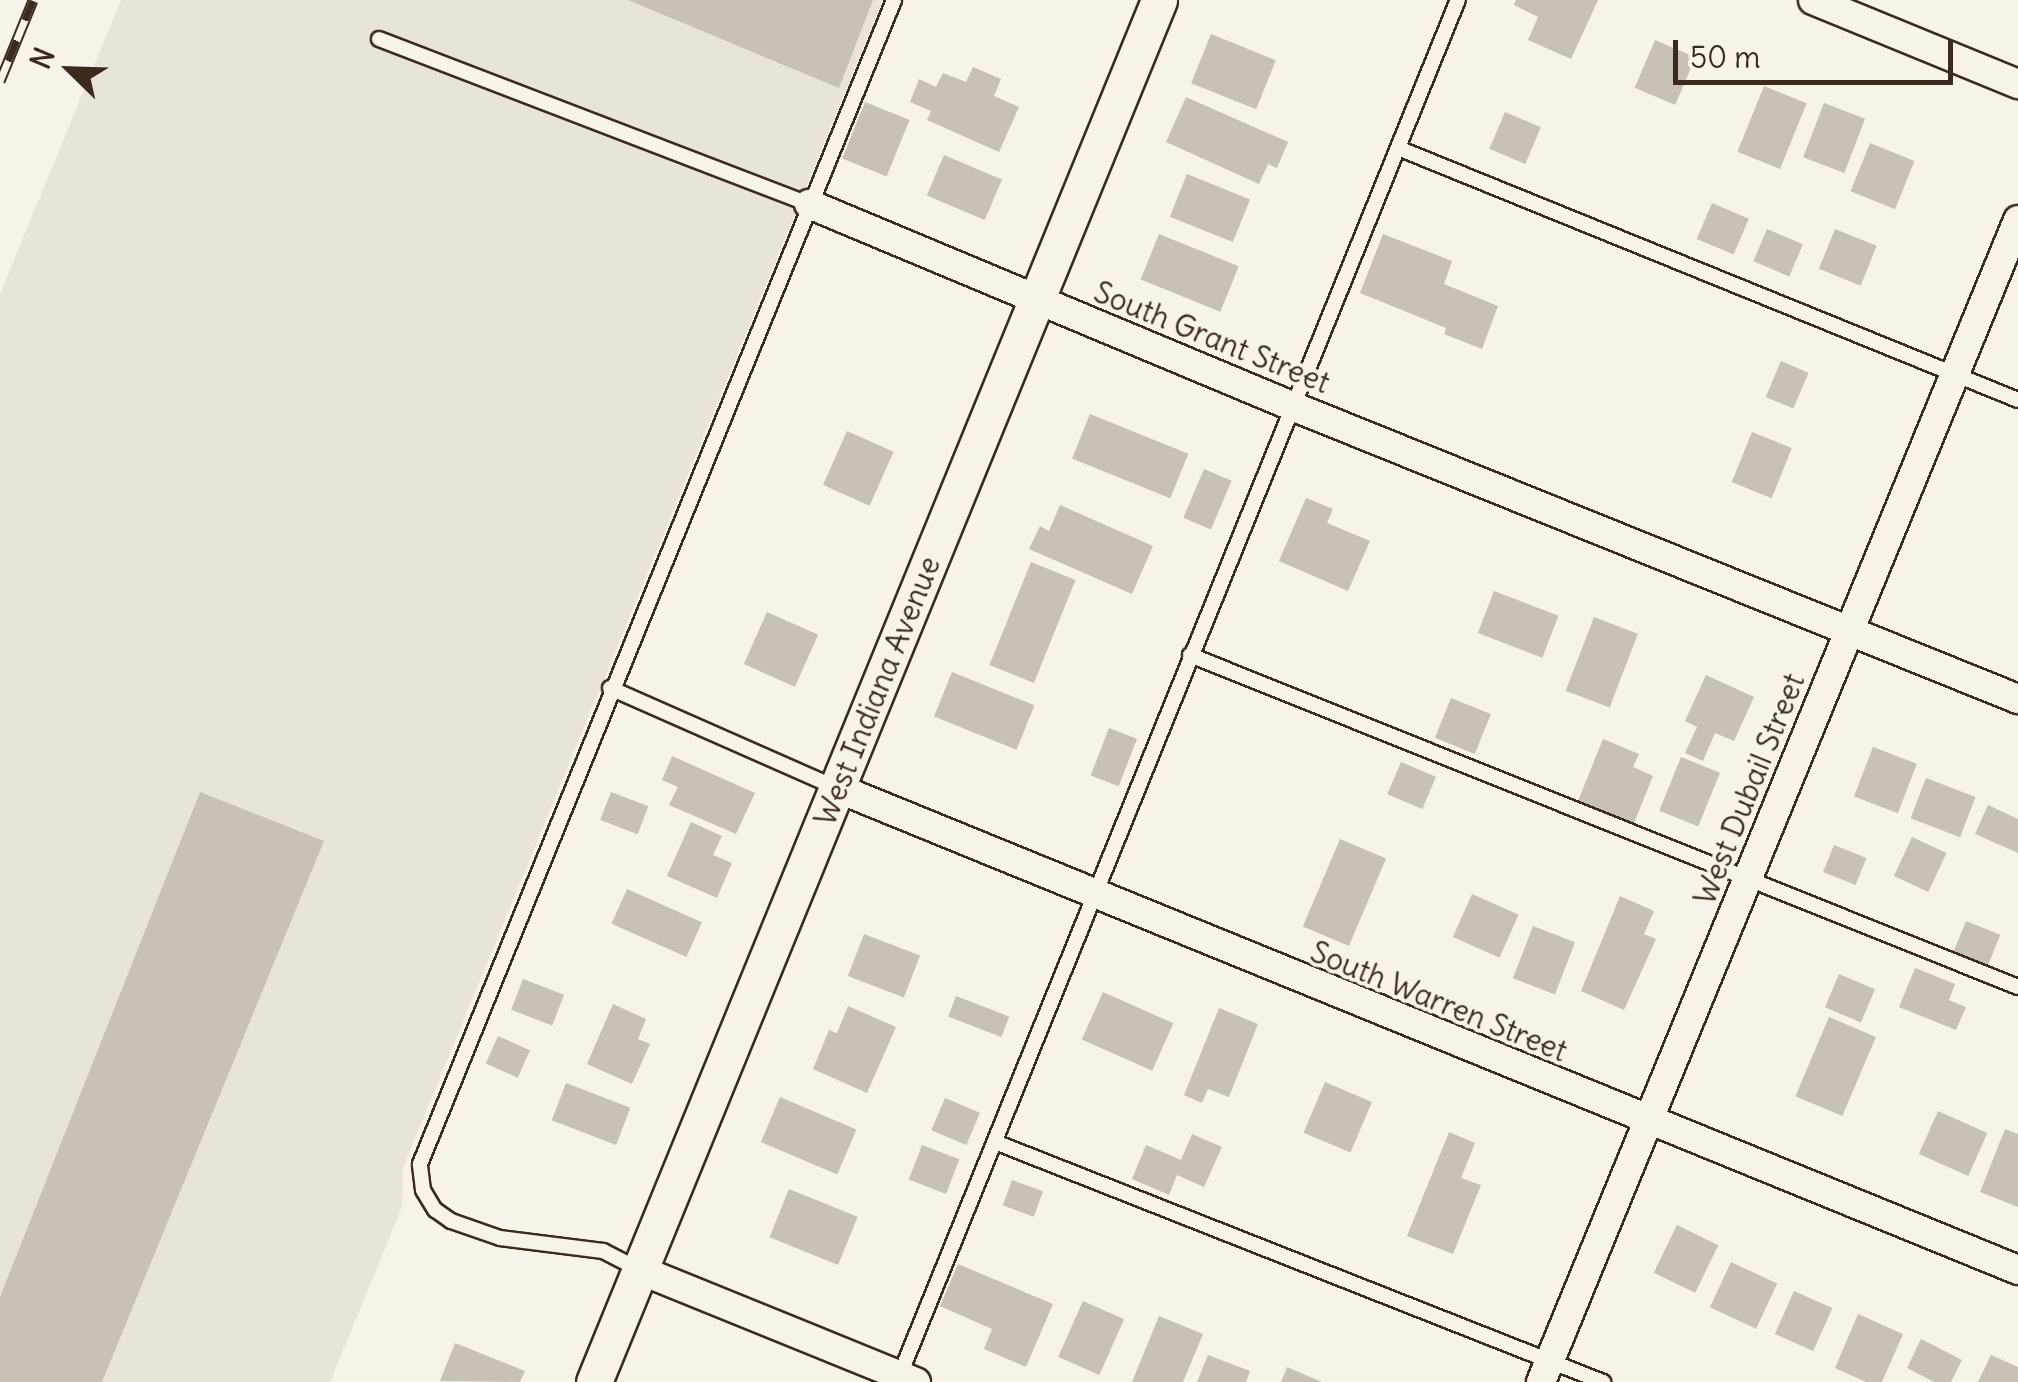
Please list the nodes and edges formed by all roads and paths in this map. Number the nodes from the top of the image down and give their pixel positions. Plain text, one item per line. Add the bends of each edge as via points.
1 (894, 0) edge
2 (1158, 0) edge
3 (1458, 0) edge
4 (1813, 0) edge
5 (380, 39) dead end
6 (2018, 84) edge
7 (1398, 148) junction
8 (809, 204) junction
9 (2018, 220) edge
10 (1039, 301) junction
11 (1954, 374) junction
12 (2018, 400) edge
13 (1292, 406) junction
14 (1847, 632) junction
15 (1190, 655) junction
16 (610, 688) junction
17 (2018, 699) edge
18 (837, 788) junction
19 (1748, 878) junction
20 (1094, 896) junction
21 (2018, 987) edge
22 (1650, 1122) junction
23 (995, 1142) junction
24 (640, 1270) junction
25 (2018, 1270) edge
26 (1546, 1372) edge
27 (904, 1380) edge
28 (594, 1382) edge
29 (1603, 1382) edge

1 - 8 lane
2 - 10 street, West Indiana Avenue
3 - 7 lane
4 - 6 street
5 - 8 lane, South Grant Street
7 - 11 lane
7 - 13 lane
8 - 10 street, South Grant Street
8 - 16 lane
9 - 11 street, West Dubail Street
10 - 13 street, South Grant Street
10 - 18 street, West Indiana Avenue
11 - 12 lane
11 - 14 street, West Dubail Street
13 - 14 street, South Grant Street
13 - 15 lane
14 - 17 street, South Grant Street
14 - 19 street, West Dubail Street
15 - 19 lane
15 - 20 lane
16 - 18 lane
16 - 24 lane via 420,1164 423,1190 451,1222 500,1238 604,1251
18 - 20 street, South Warren Street
18 - 24 street, West Indiana Avenue
19 - 21 lane
19 - 22 street, West Dubail Street
20 - 22 street, South Warren Street
20 - 23 lane
22 - 25 street, South Warren Street
22 - 26 street, West Dubail Street
23 - 26 lane
23 - 27 lane
24 - 27 street
24 - 28 street, West Indiana Avenue
26 - 29 lane

